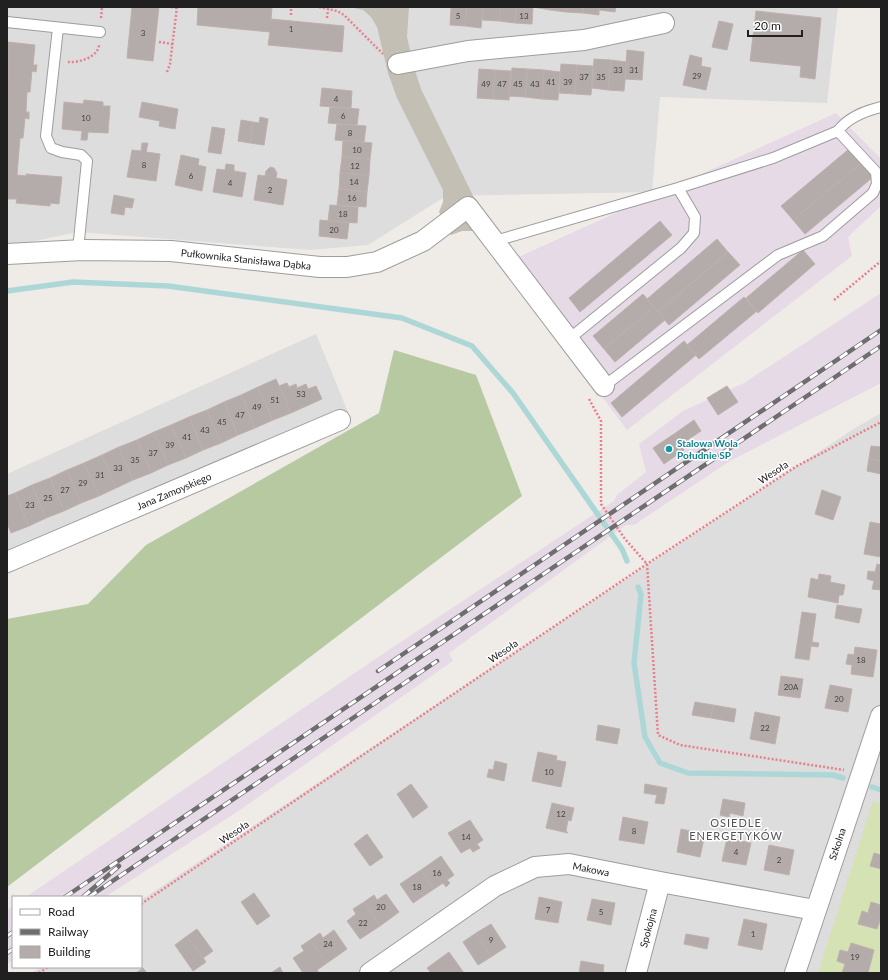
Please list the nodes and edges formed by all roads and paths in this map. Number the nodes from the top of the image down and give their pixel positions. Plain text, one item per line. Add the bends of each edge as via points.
1 (171, 7) edge
2 (177, 7) edge
3 (291, 7) edge
4 (319, 7) edge
5 (328, 9) junction
6 (290, 15) dead end
7 (327, 18) dead end
8 (7, 22) edge
9 (664, 23) dead end
10 (58, 28) junction
11 (100, 32) dead end
12 (159, 42) dead end
13 (173, 44) junction
14 (391, 60) joint
15 (167, 72) dead end
16 (881, 107) edge
17 (838, 131) junction
18 (678, 188) junction
19 (495, 241) junction
20 (78, 250) junction
21 (7, 254) edge
22 (881, 261) edge
23 (834, 300) dead end
24 (569, 339) junction
25 (604, 386) joint
26 (586, 393) dead end
27 (340, 420) dead end
28 (881, 422) edge
29 (7, 562) edge
30 (647, 564) junction
31 (881, 716) edge
32 (861, 772) junction
33 (660, 882) junction
34 (142, 903) edge
35 (815, 910) junction
36 (370, 973) edge
37 (636, 973) edge
38 (795, 973) edge

1 - 2 path
2 - 13 path
3 - 6 path
4 - 5 path
5 - 7 path
5 - 14 path via 344,15
8 - 10 lane
9 - 14 street via 584,40
10 - 11 lane
10 - 20 lane via 46,136 51,148 81,155 87,161
12 - 13 path
13 - 15 path
16 - 17 lane via 867,110 844,122
17 - 18 lane via 773,158
17 - 25 lane via 876,172 877,184 873,193 823,236 778,255
18 - 19 lane
18 - 24 lane via 695,217 694,233 681,248
19 - 20 street, Pułkownika Stanisława Dąbka via 468,207 423,241 377,262 347,268 171,251
19 - 24 street
20 - 21 street, Pułkownika Stanisława Dąbka
22 - 23 path
24 - 25 street
26 - 30 path via 601,420 601,504 625,539
27 - 29 street, Jana Zamoyskiego
28 - 30 path, Wesoła via 797,466
30 - 32 path via 658,735 680,745
30 - 34 path, Wesoła
31 - 32 street, Szkolna
32 - 35 street, Szkolna
33 - 35 street, Makowa
33 - 36 street, Makowa via 569,864 535,867 496,886
33 - 37 street, Spokojna
35 - 38 street, Szkolna

